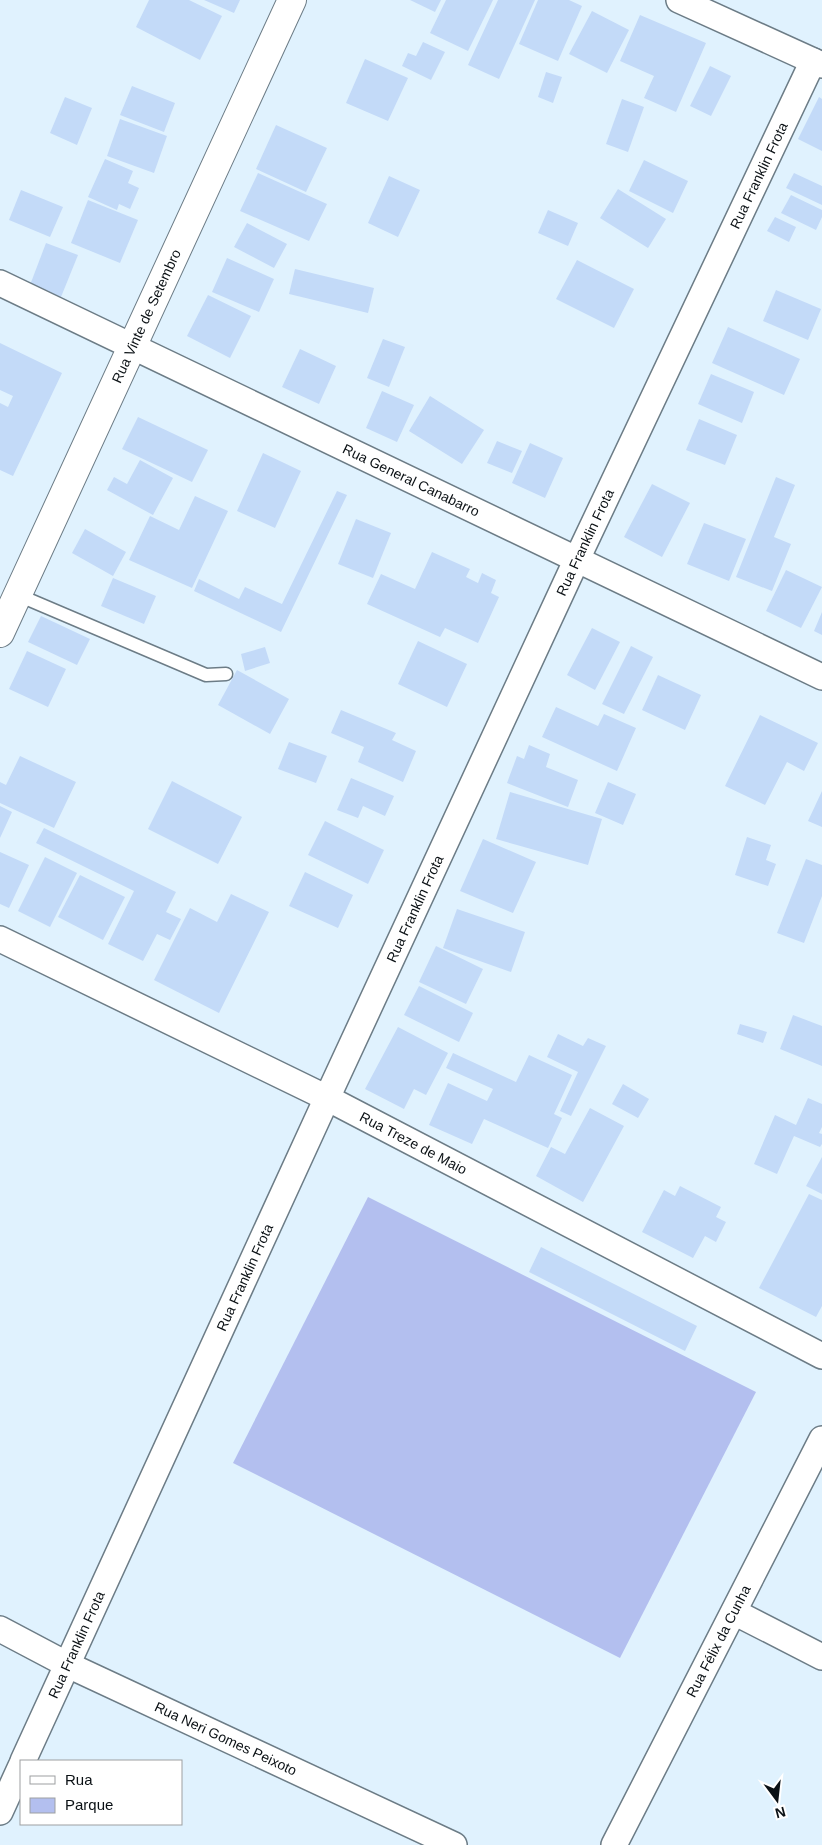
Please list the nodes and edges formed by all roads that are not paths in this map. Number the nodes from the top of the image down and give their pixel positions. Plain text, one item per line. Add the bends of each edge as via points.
1 (292, 0) edge
2 (679, 0) edge
3 (818, 63) edge
4 (0, 283) edge
5 (132, 347) junction
6 (577, 560) junction
7 (18, 595) junction
8 (0, 633) edge
9 (226, 674) dead end
10 (822, 677) edge
11 (0, 939) edge
12 (327, 1098) junction
13 (822, 1356) edge
14 (822, 1439) edge
15 (734, 1612) junction
16 (0, 1629) edge
17 (822, 1657) edge
18 (68, 1665) junction
19 (23, 1760) edge
20 (20, 1768) edge
21 (0, 1812) edge
22 (454, 1845) edge
23 (614, 1845) edge

1 - 5 street, Rua Vinte de Setembro
2 - 3 street
3 - 6 street, Rua Franklin Frota
4 - 5 street, Rua General Canabarro
5 - 6 street, Rua General Canabarro
5 - 7 street, Rua Vinte de Setembro
6 - 10 street, Rua General Canabarro
6 - 12 street, Rua Franklin Frota
7 - 8 street, Rua Vinte de Setembro
7 - 9 lane via 206,675
11 - 12 street, Rua Treze de Maio
12 - 13 street, Rua Treze de Maio
12 - 18 street, Rua Franklin Frota
14 - 15 street, Rua Félix da Cunha
15 - 17 street
15 - 23 street, Rua Félix da Cunha
16 - 18 street, Rua Neri Gomes Peixoto
18 - 19 street, Rua Franklin Frota
18 - 22 street, Rua Neri Gomes Peixoto
20 - 21 street

